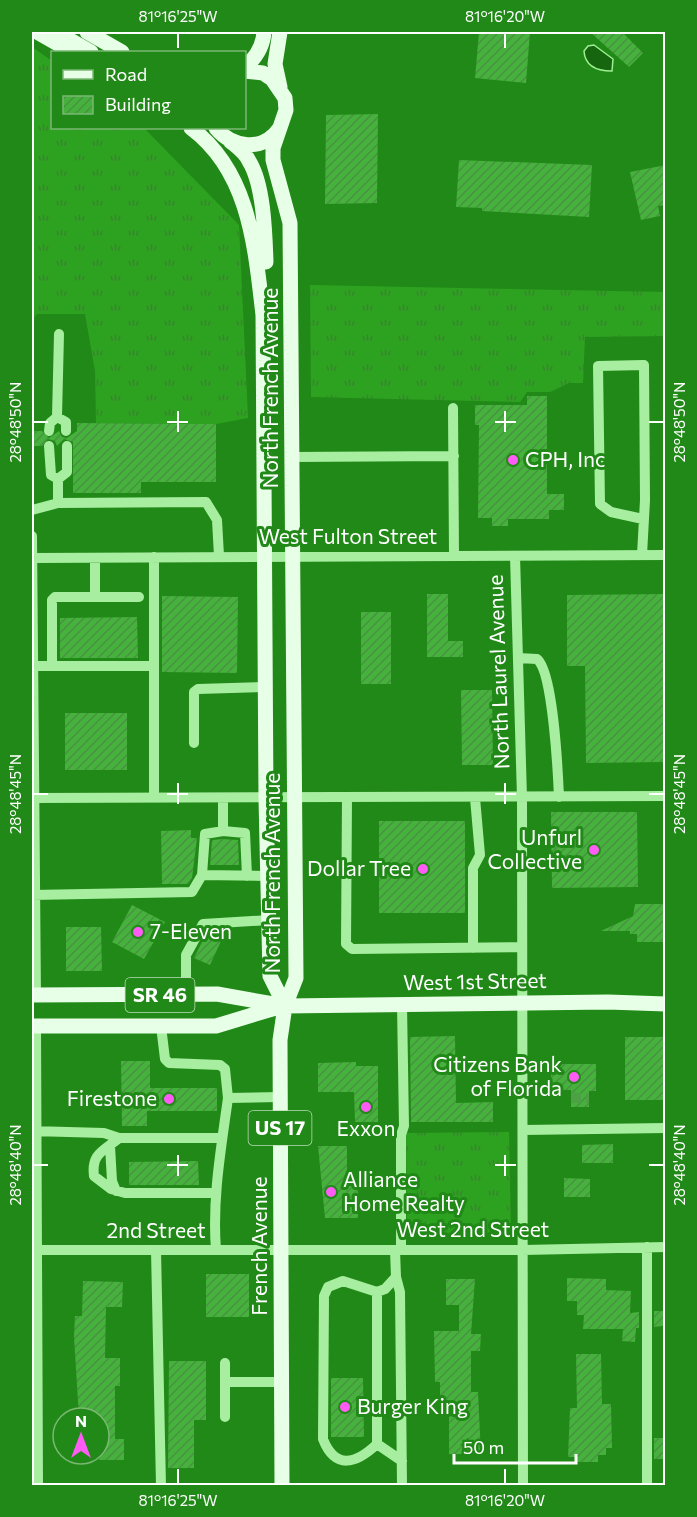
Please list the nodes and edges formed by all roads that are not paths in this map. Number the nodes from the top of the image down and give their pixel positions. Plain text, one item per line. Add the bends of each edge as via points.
1 (37, 32) edge
2 (56, 32) edge
3 (87, 32) edge
4 (264, 32) edge
5 (280, 32) edge
6 (70, 51) edge
7 (89, 51) edge
8 (120, 51) edge
9 (246, 67) edge
10 (246, 69) edge
11 (280, 87) junction
12 (283, 122) junction
13 (192, 129) edge
14 (217, 129) edge
15 (230, 141) junction
16 (263, 315) junction
17 (59, 334) dead end
18 (453, 408) dead end
19 (57, 417) junction
20 (50, 431) dead end
21 (66, 431) dead end
22 (50, 446) dead end
23 (67, 446) dead end
24 (454, 456) junction
25 (292, 457) junction
26 (58, 479) junction
27 (58, 503) junction
28 (32, 510) edge
29 (643, 519) junction
30 (32, 536) edge
31 (642, 555) junction
32 (666, 555) edge
33 (219, 556) junction
34 (264, 556) junction
35 (291, 556) junction
36 (454, 556) junction
37 (515, 556) junction
38 (32, 558) edge
39 (95, 558) junction
40 (154, 558) junction
41 (95, 597) junction
42 (139, 597) dead end
43 (518, 658) junction
44 (33, 666) junction
45 (52, 666) junction
46 (154, 666) junction
47 (266, 687) junction
48 (194, 743) dead end
49 (666, 796) edge
50 (559, 797) junction
51 (33, 798) edge
52 (154, 798) junction
53 (223, 798) junction
54 (295, 798) junction
55 (348, 798) junction
56 (475, 798) junction
57 (522, 798) junction
58 (266, 799) junction
59 (223, 831) junction
60 (202, 875) junction
61 (247, 876) junction
62 (267, 876) junction
63 (34, 895) edge
64 (269, 920) junction
65 (522, 947) junction
66 (473, 948) junction
67 (186, 994) junction
68 (34, 995) edge
69 (521, 1002) junction
70 (666, 1004) edge
71 (402, 1005) junction
72 (285, 1006) junction
73 (34, 1026) edge
74 (161, 1026) junction
75 (280, 1097) junction
76 (228, 1098) junction
77 (666, 1128) edge
78 (523, 1130) junction
79 (34, 1131) edge
80 (119, 1138) junction
81 (221, 1138) junction
82 (110, 1146) junction
83 (116, 1191) junction
84 (216, 1192) junction
85 (647, 1247) junction
86 (666, 1247) edge
87 (34, 1250) edge
88 (156, 1250) junction
89 (216, 1250) junction
90 (280, 1250) junction
91 (398, 1250) junction
92 (523, 1250) junction
93 (396, 1277) junction
94 (377, 1292) junction
95 (225, 1363) dead end
96 (225, 1382) junction
97 (281, 1382) junction
98 (225, 1417) dead end
99 (377, 1444) junction
100 (402, 1461) junction
101 (38, 1485) edge
102 (161, 1485) edge
103 (282, 1485) edge
104 (402, 1485) edge
105 (523, 1485) edge
106 (647, 1485) edge

1 - 6 main road
2 - 7 main road
3 - 8 main road
4 - 9 main road via 255,59
5 - 11 main road, North French Avenue via 275,64
10 - 11 main road via 263,73
11 - 12 main road, North French Avenue via 285,104
12 - 15 main road via 267,140 242,145
12 - 25 main road, North French Avenue via 273,148 273,160 290,223
13 - 16 main road, North French Avenue via 210,144 230,172 245,206 255,244
14 - 15 main road, North French Avenue
15 - 16 main road, North French Avenue via 251,163 260,197 267,268
16 - 34 main road, North French Avenue
17 - 19 street
18 - 24 street
19 - 20 street via 50,423
19 - 21 street via 66,422
22 - 26 street via 51,475
23 - 26 street via 67,472
24 - 25 street
24 - 36 street
25 - 35 main road, North French Avenue
26 - 27 street
27 - 28 street
27 - 33 street via 206,502 217,520
29 - 29 street via 644,365 598,366 600,504 611,512
29 - 31 street
30 - 38 street
31 - 32 street, West Fulton Street
31 - 37 street, West Fulton Street
33 - 34 street, West Fulton Street
33 - 40 street, West Fulton Street
34 - 35 street, West Fulton Street
34 - 47 main road, North French Avenue
35 - 36 street, West Fulton Street
35 - 54 main road, North French Avenue
36 - 37 street, West Fulton Street
37 - 43 street, North Laurel Avenue
38 - 39 street, West Fulton Street
38 - 44 street
39 - 40 street, West Fulton Street
39 - 41 street
40 - 46 street
41 - 42 street
41 - 45 street via 52,600
43 - 50 street via 537,659 544,670 556,744
43 - 57 street, North Laurel Avenue
44 - 45 street
44 - 51 street
45 - 46 street
46 - 52 street
47 - 48 street via 194,692
47 - 58 main road, North French Avenue
49 - 50 street
50 - 57 street
51 - 52 street
51 - 63 street
52 - 53 street
53 - 58 street
53 - 59 street
54 - 55 street
54 - 58 street
54 - 72 main road, North French Avenue via 296,978
55 - 56 street
55 - 66 street via 346,944 352,950
56 - 57 street
56 - 66 street via 480,855 473,868
57 - 65 street, North Laurel Avenue
58 - 62 main road, North French Avenue
59 - 60 street via 205,834
59 - 61 street via 245,833
60 - 61 street
60 - 63 street via 189,893
61 - 62 street
62 - 64 main road, North French Avenue
63 - 68 street
64 - 67 street via 203,924 186,955
64 - 72 main road, North French Avenue via 270,976
65 - 66 street
65 - 69 street, North Laurel Avenue
67 - 68 main road, West 1st Street / SR 46
67 - 72 main road, West 1st Street / SR 46 via 217,994
69 - 70 main road, West 1st Street
69 - 71 main road, West 1st Street
69 - 78 street, North Laurel Avenue
71 - 72 main road, West 1st Street
71 - 91 street via 404,1126
72 - 74 main road, West 1st Street / SR 46 via 216,1026
72 - 75 main road, French Avenue / US 17 via 280,1040
73 - 74 main road, West 1st Street / SR 46
73 - 79 street
74 - 76 street via 165,1059 170,1063 220,1065 225,1069
75 - 76 street
75 - 90 main road, French Avenue / US 17
76 - 81 street
77 - 78 street
78 - 92 street, North Laurel Avenue
79 - 80 street via 104,1133
79 - 87 street
80 - 81 street
80 - 82 street
81 - 84 street
82 - 83 street
82 - 83 street via 96,1155 92,1166 94,1176
83 - 84 street
84 - 89 street
85 - 86 street, West 2nd Street
85 - 92 street, West 2nd Street
85 - 106 street
87 - 88 street, 2nd Street
87 - 101 street
88 - 89 street, 2nd Street
88 - 102 street
89 - 90 street, 2nd Street
90 - 91 street, West 2nd Street
90 - 97 main road, French Avenue / US 17
91 - 92 street, West 2nd Street
91 - 93 street
92 - 105 street, North Laurel Avenue
93 - 94 street
93 - 100 street via 400,1292
94 - 99 street
94 - 99 street via 343,1281 328,1287 324,1296 321,1428 327,1451 340,1461 359,1457
95 - 96 street
96 - 97 street
96 - 98 street
97 - 103 main road, French Avenue / US 17
99 - 100 street
100 - 104 street

